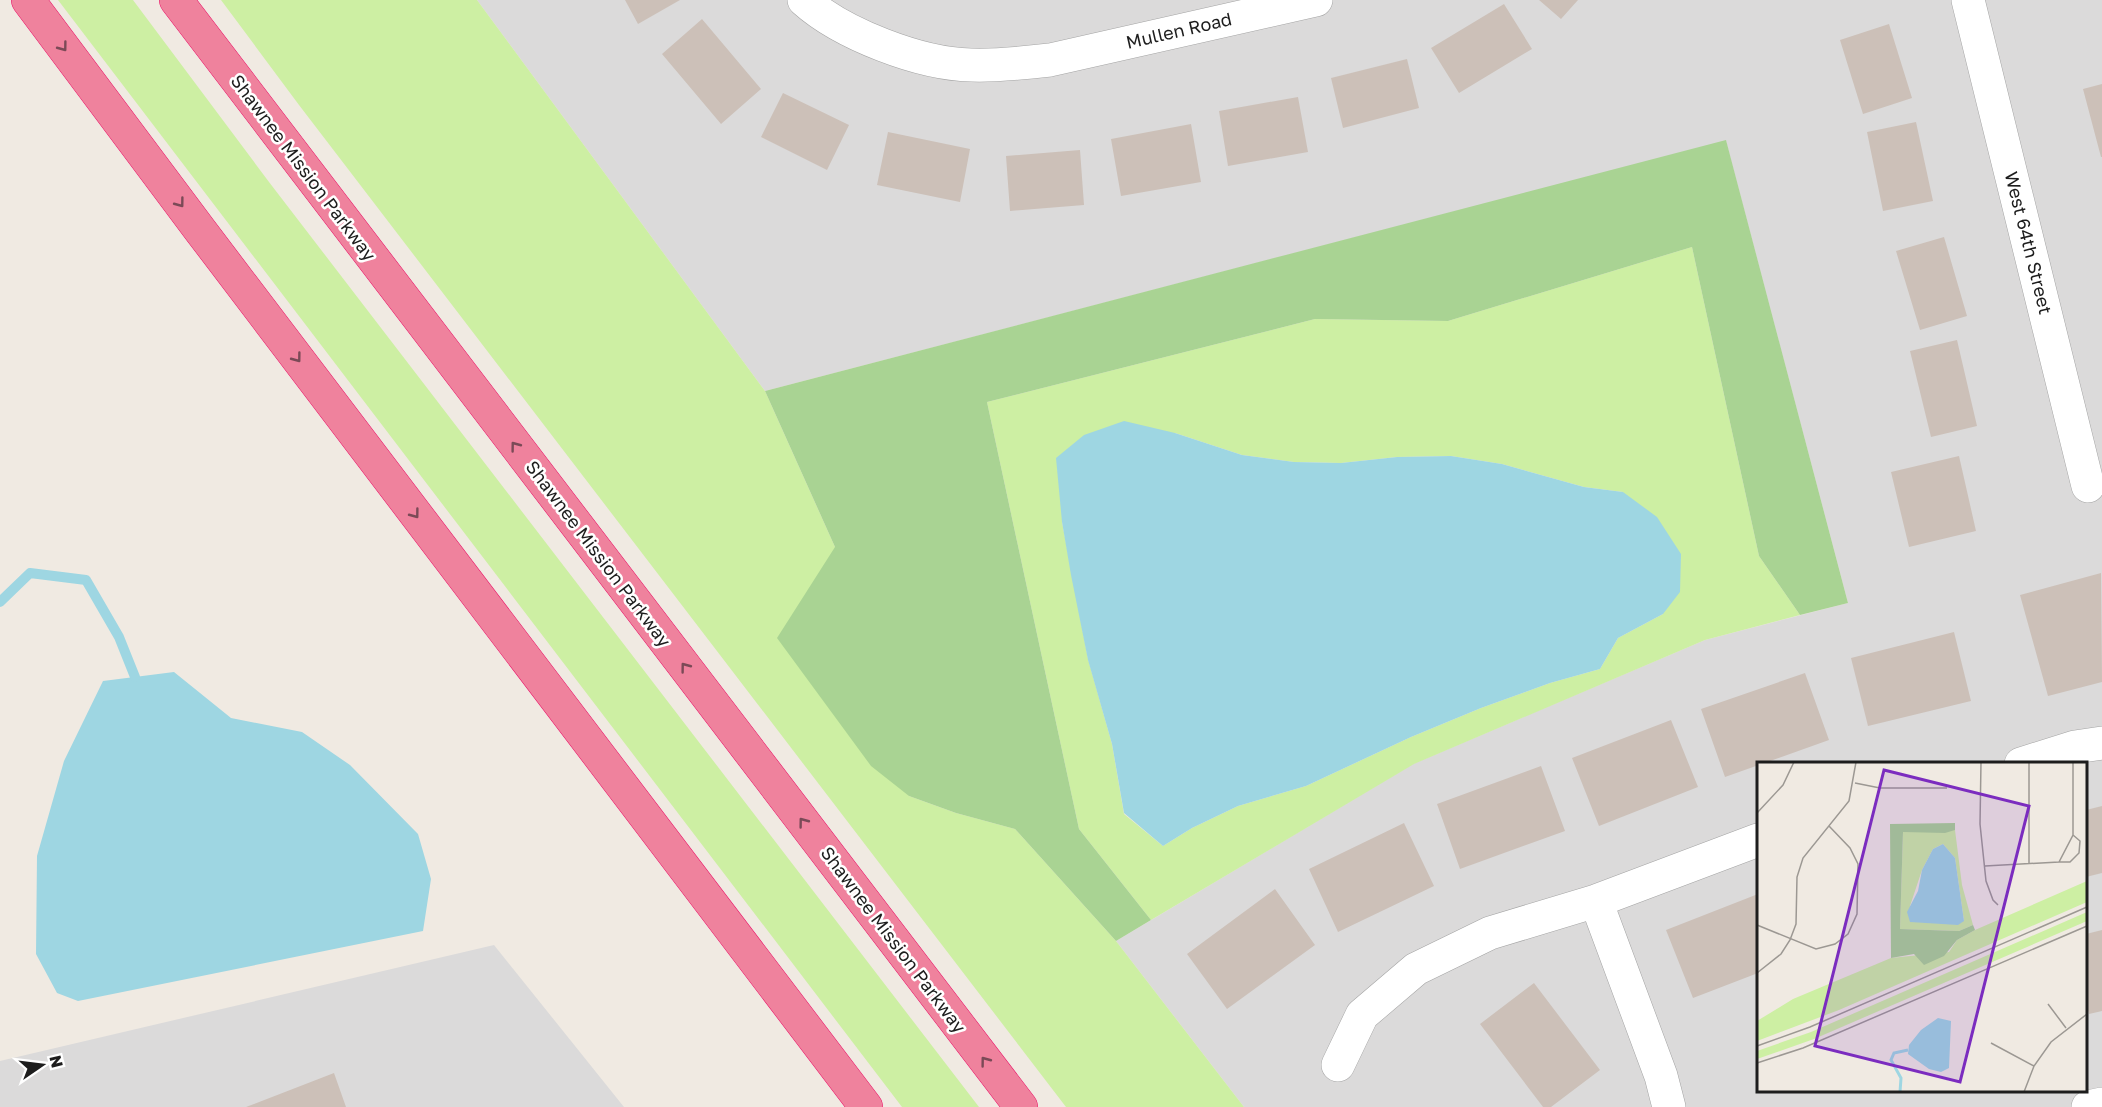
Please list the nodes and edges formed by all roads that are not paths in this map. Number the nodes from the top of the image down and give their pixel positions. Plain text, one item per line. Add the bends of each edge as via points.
1 (28, 0) edge
2 (176, 0) edge
3 (804, 0) edge
4 (1316, 0) edge
5 (1968, 0) edge
6 (2088, 486) dead end
7 (2102, 743) edge
8 (2027, 762) edge
9 (1757, 840) edge
10 (1596, 901) junction
11 (1338, 1065) dead end
12 (2102, 1104) edge
13 (866, 1107) edge
14 (1021, 1107) edge
15 (1669, 1107) edge
16 (2088, 1107) edge

1 -> 13 highway
14 -> 2 highway, Shawnee Mission Parkway
3 - 4 street, Mullen Road via 858,35 913,56 969,65 1019,64 1078,53
5 - 6 street, West 64th Street
7 - 8 street
9 - 10 street
10 - 11 street via 1490,933 1416,969 1362,1015
10 - 15 street
12 - 16 street

